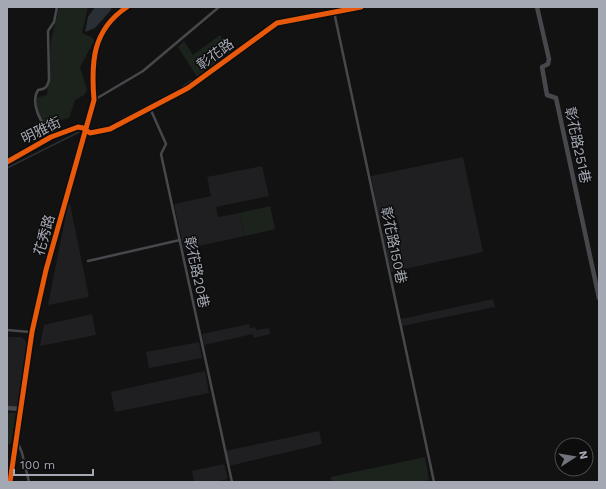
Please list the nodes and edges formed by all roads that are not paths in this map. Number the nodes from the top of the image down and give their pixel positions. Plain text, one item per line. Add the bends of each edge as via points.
1 (57, 7) edge
2 (127, 7) edge
3 (220, 7) edge
4 (361, 7) edge
5 (537, 7) edge
6 (334, 10) edge
7 (94, 100) junction
8 (150, 108) junction
9 (87, 130) junction
10 (51, 137) junction
11 (7, 162) edge
12 (180, 240) junction
13 (88, 261) dead end
14 (599, 298) edge
15 (7, 330) edge
16 (32, 332) junction
17 (7, 408) edge
18 (21, 409) junction
19 (16, 439) junction
20 (10, 482) edge
21 (28, 482) edge
22 (232, 482) edge
23 (434, 482) edge

1 - 10 lane via 54,22 48,31 49,80 44,89 38,90 36,94 37,112
2 - 7 street, 花秀路 via 103,30 94,52
3 - 7 lane via 143,72
4 - 6 street, 彰花路
5 - 14 street, 彰花路251巷 via 549,59 548,64 542,66 542,72 547,95 556,98
6 - 8 street, 彰花路 via 277,23 188,88
6 - 23 lane, 彰花路150巷
7 - 9 street, 花秀路
8 - 9 street, 彰花路 via 110,129 90,133
8 - 12 lane, 彰花路20巷 via 166,144 162,154
9 - 10 street, 明雅街 via 78,127
9 - 16 street, 花秀路 via 46,270
10 - 11 street, 明雅街
12 - 13 lane
12 - 22 lane, 彰花路20巷
15 - 16 lane
16 - 18 street, 花秀路
17 - 18 street
18 - 19 street, 花秀路
19 - 20 street, 花秀路
19 - 21 lane via 22,452

